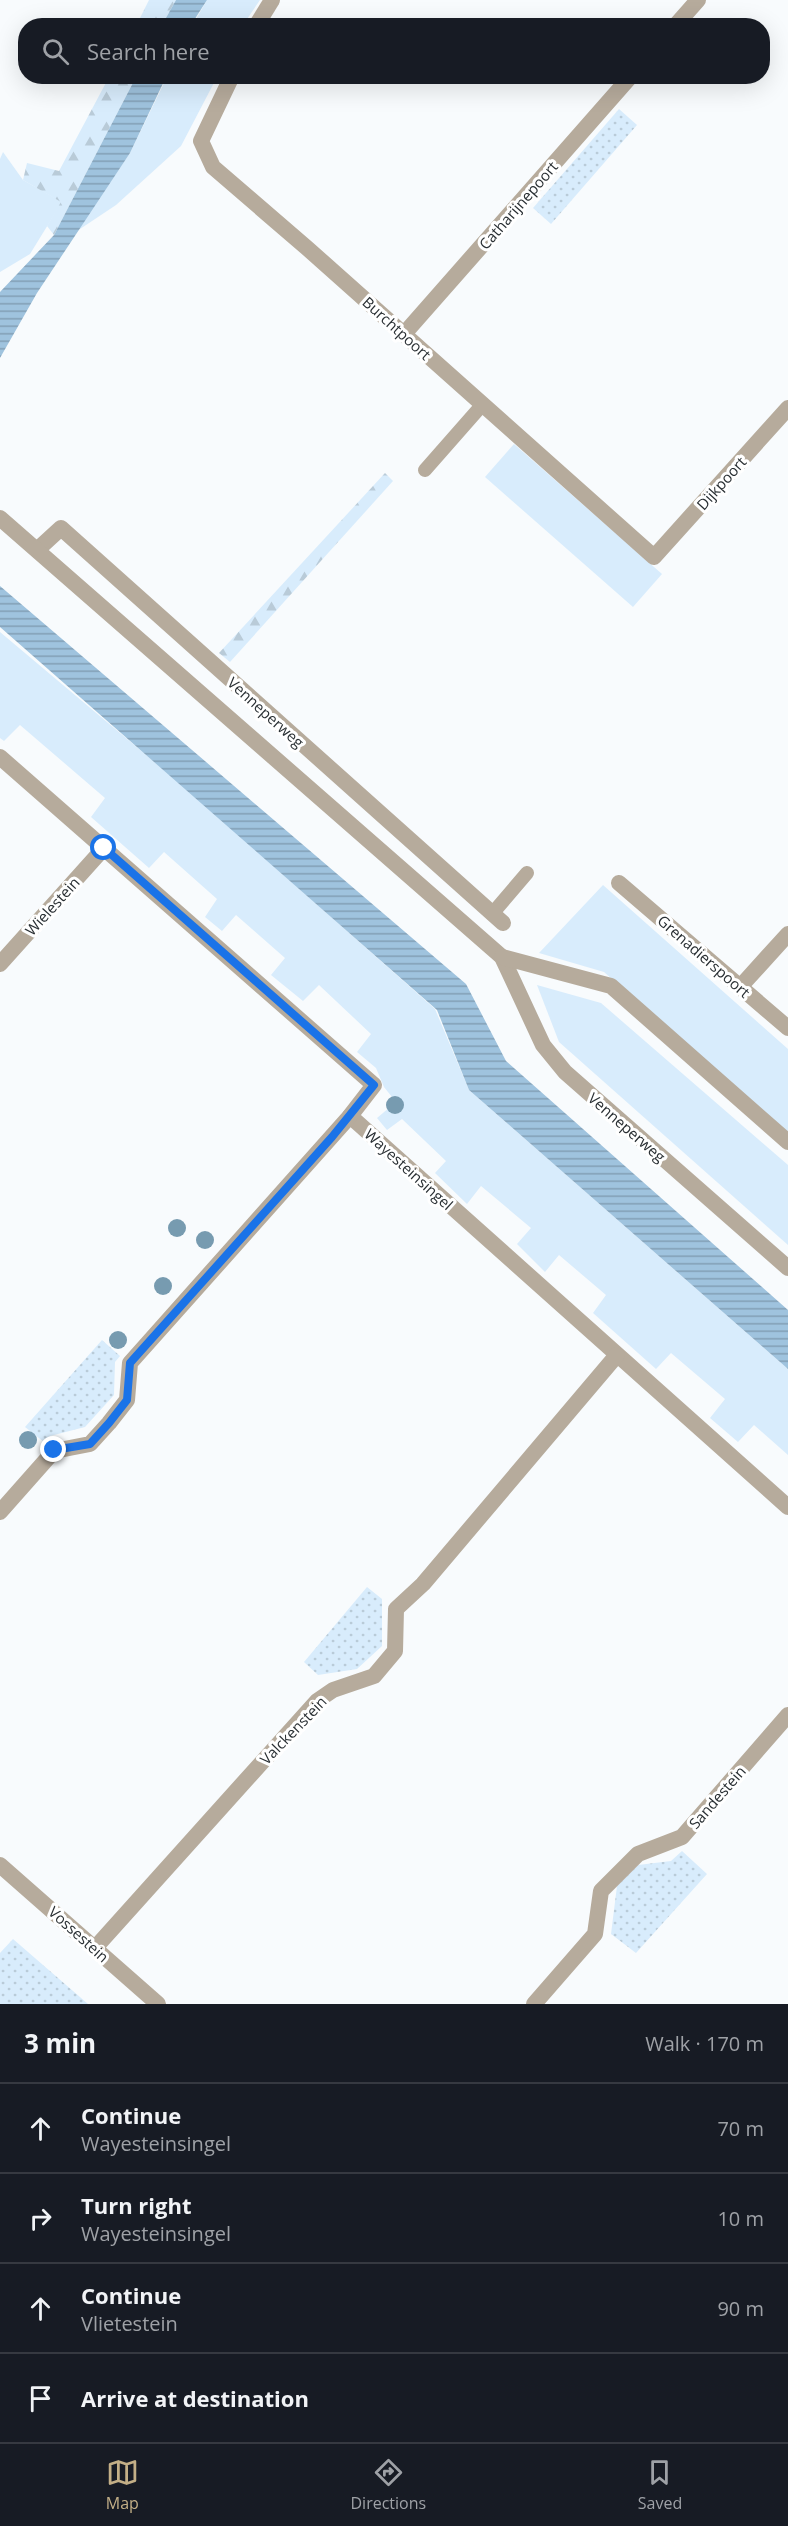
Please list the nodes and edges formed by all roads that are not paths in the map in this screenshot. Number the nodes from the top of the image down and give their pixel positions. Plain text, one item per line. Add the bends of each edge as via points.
1 (272, 0) edge
2 (698, 0) edge
3 (261, 18) edge
4 (682, 18) edge
5 (228, 84) edge
6 (624, 84) edge
7 (404, 334) junction
8 (483, 404) junction
9 (788, 408) edge
10 (425, 470) dead end
11 (0, 518) edge
12 (37, 550) junction
13 (654, 557) joint
14 (0, 757) edge
15 (104, 848) junction
16 (527, 873) dead end
17 (619, 883) dead end
18 (475, 899) junction
19 (456, 918) junction
20 (497, 918) joint
21 (788, 934) edge
22 (502, 957) junction
23 (0, 964) edge
24 (740, 987) junction
25 (788, 1028) edge
26 (350, 1116) junction
27 (788, 1142) edge
28 (788, 1268) edge
29 (617, 1355) junction
30 (788, 1507) edge
31 (0, 1512) edge
32 (788, 1715) edge
33 (0, 1864) edge
34 (94, 1948) junction
35 (158, 2004) edge
36 (534, 2004) edge

1 - 3 street
2 - 4 street
5 - 7 street, Burchtpoort via 201,141 213,167
6 - 7 street, Catharijnepoort
7 - 8 street, Burchtpoort
8 - 10 lane
8 - 13 street, Burchtpoort
9 - 13 street, Dijkpoort
11 - 12 street, Venneperweg
12 - 18 street, Venneperweg via 61,528
12 - 19 street, Venneperweg
14 - 15 street
15 - 23 street, Wielestein
15 - 26 street via 374,1085
16 - 20 lane
17 - 24 street, Grenadierspoort
18 - 19 street
18 - 20 street
19 - 22 street, Venneperweg
21 - 24 street
22 - 27 street, Venneperweg via 611,986
22 - 28 street, Venneperweg via 543,1046 565,1072
24 - 25 street, Grenadierspoort
26 - 29 street, Wayesteinsingel
26 - 31 street via 130,1363 127,1400 90,1444 54,1450
29 - 30 street, Wayesteinsingel
29 - 34 street, Valckenstein via 423,1584 396,1609 395,1651 374,1676 333,1690 317,1701
32 - 36 street, Sandestein via 682,1837 638,1854 602,1891 595,1934
33 - 34 street, Vossestein
34 - 35 street, Vossestein

